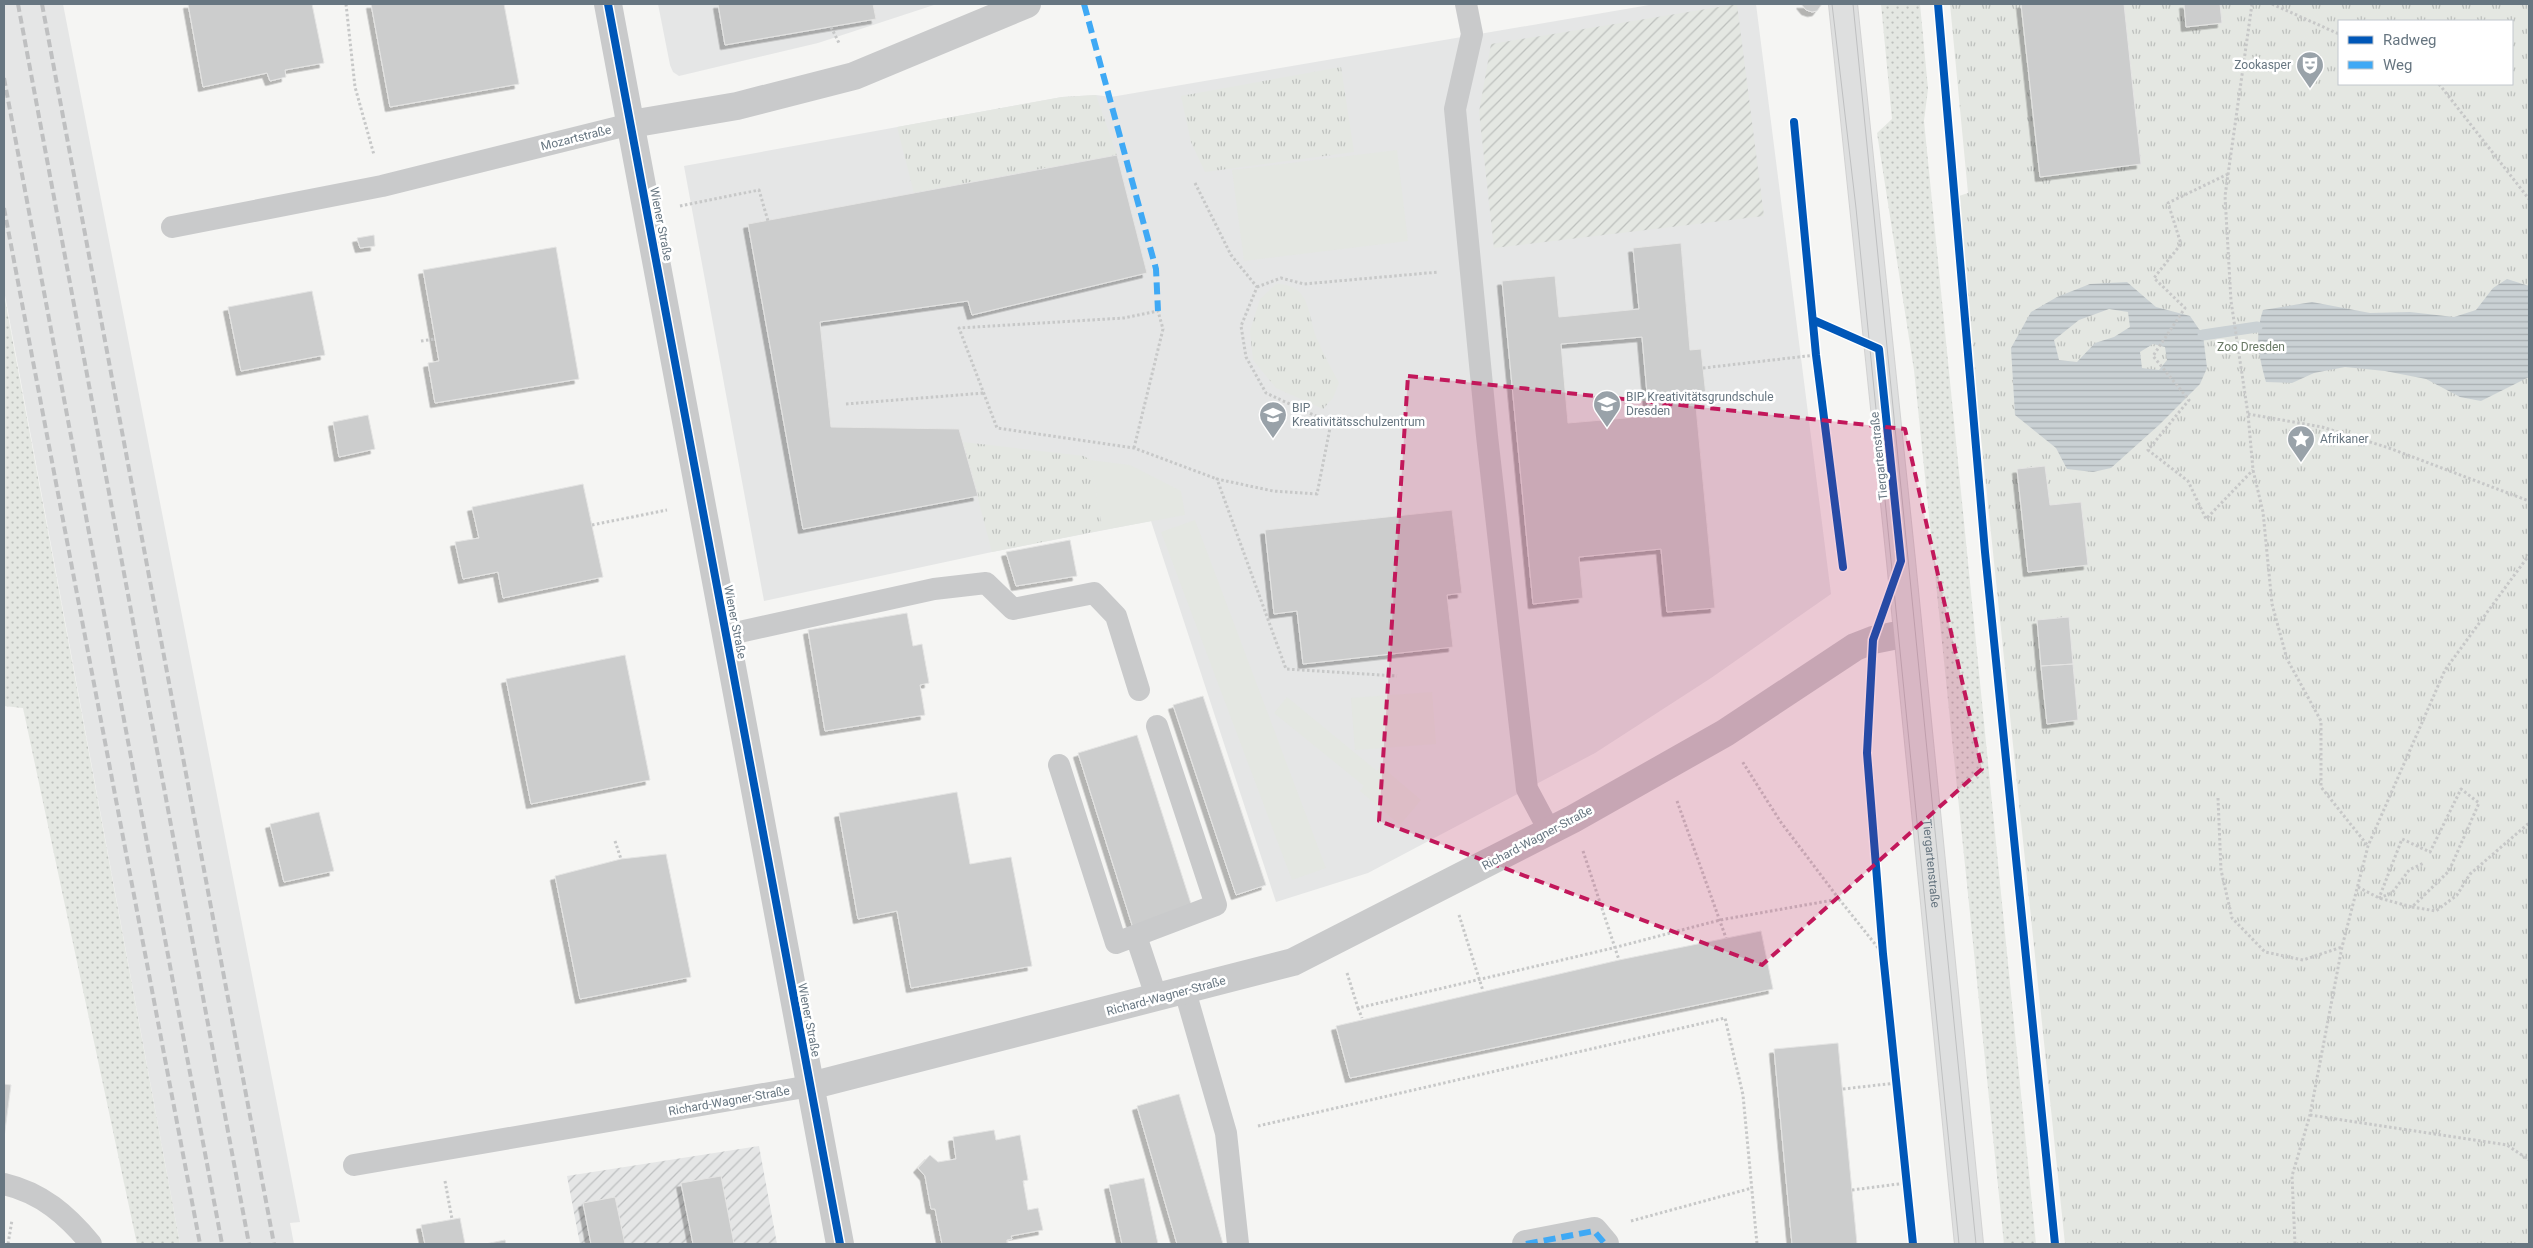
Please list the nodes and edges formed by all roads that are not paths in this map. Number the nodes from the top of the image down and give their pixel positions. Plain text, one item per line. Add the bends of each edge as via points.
1 (608, 4) edge
2 (1027, 4) edge
3 (1466, 4) edge
4 (1843, 4) edge
5 (631, 124) junction
6 (172, 227) dead end
7 (1908, 633) junction
8 (726, 635) junction
9 (1139, 690) dead end
10 (1157, 726) dead end
11 (1059, 765) dead end
12 (1550, 832) junction
13 (1136, 936) junction
14 (1185, 991) junction
15 (1157, 999) junction
16 (810, 1086) junction
17 (354, 1165) dead end
18 (4, 1184) edge
19 (1599, 1238) edge
20 (91, 1244) edge
21 (840, 1244) edge
22 (1238, 1244) edge
23 (1526, 1244) edge
24 (1969, 1244) edge

1 - 5 street, Wiener Straße
2 - 5 street, Mozartstraße via 854,76 737,106
3 - 12 lane via 1472,34 1455,109 1486,436 1527,789
4 - 7 main road, Tiergartenstraße
5 - 6 lane, Mozartstraße via 382,186
5 - 8 street, Wiener Straße
7 - 12 street, Richard-Wagner-Straße via 1873,640 1855,648 1724,733
7 - 24 main road, Tiergartenstraße
8 - 9 lane via 934,589 986,583 1013,609 1094,593 1116,616
8 - 16 street, Wiener Straße
10 - 13 lane via 1216,905
11 - 13 lane via 1116,943
12 - 14 street, Richard-Wagner-Straße via 1293,962
13 - 15 lane
14 - 15 street, Richard-Wagner-Straße
14 - 22 lane via 1226,1133
15 - 16 street, Richard-Wagner-Straße
16 - 17 lane, Richard-Wagner-Straße
16 - 21 street, Wiener Straße
18 - 20 lane via 38,1196 59,1210
19 - 23 street

